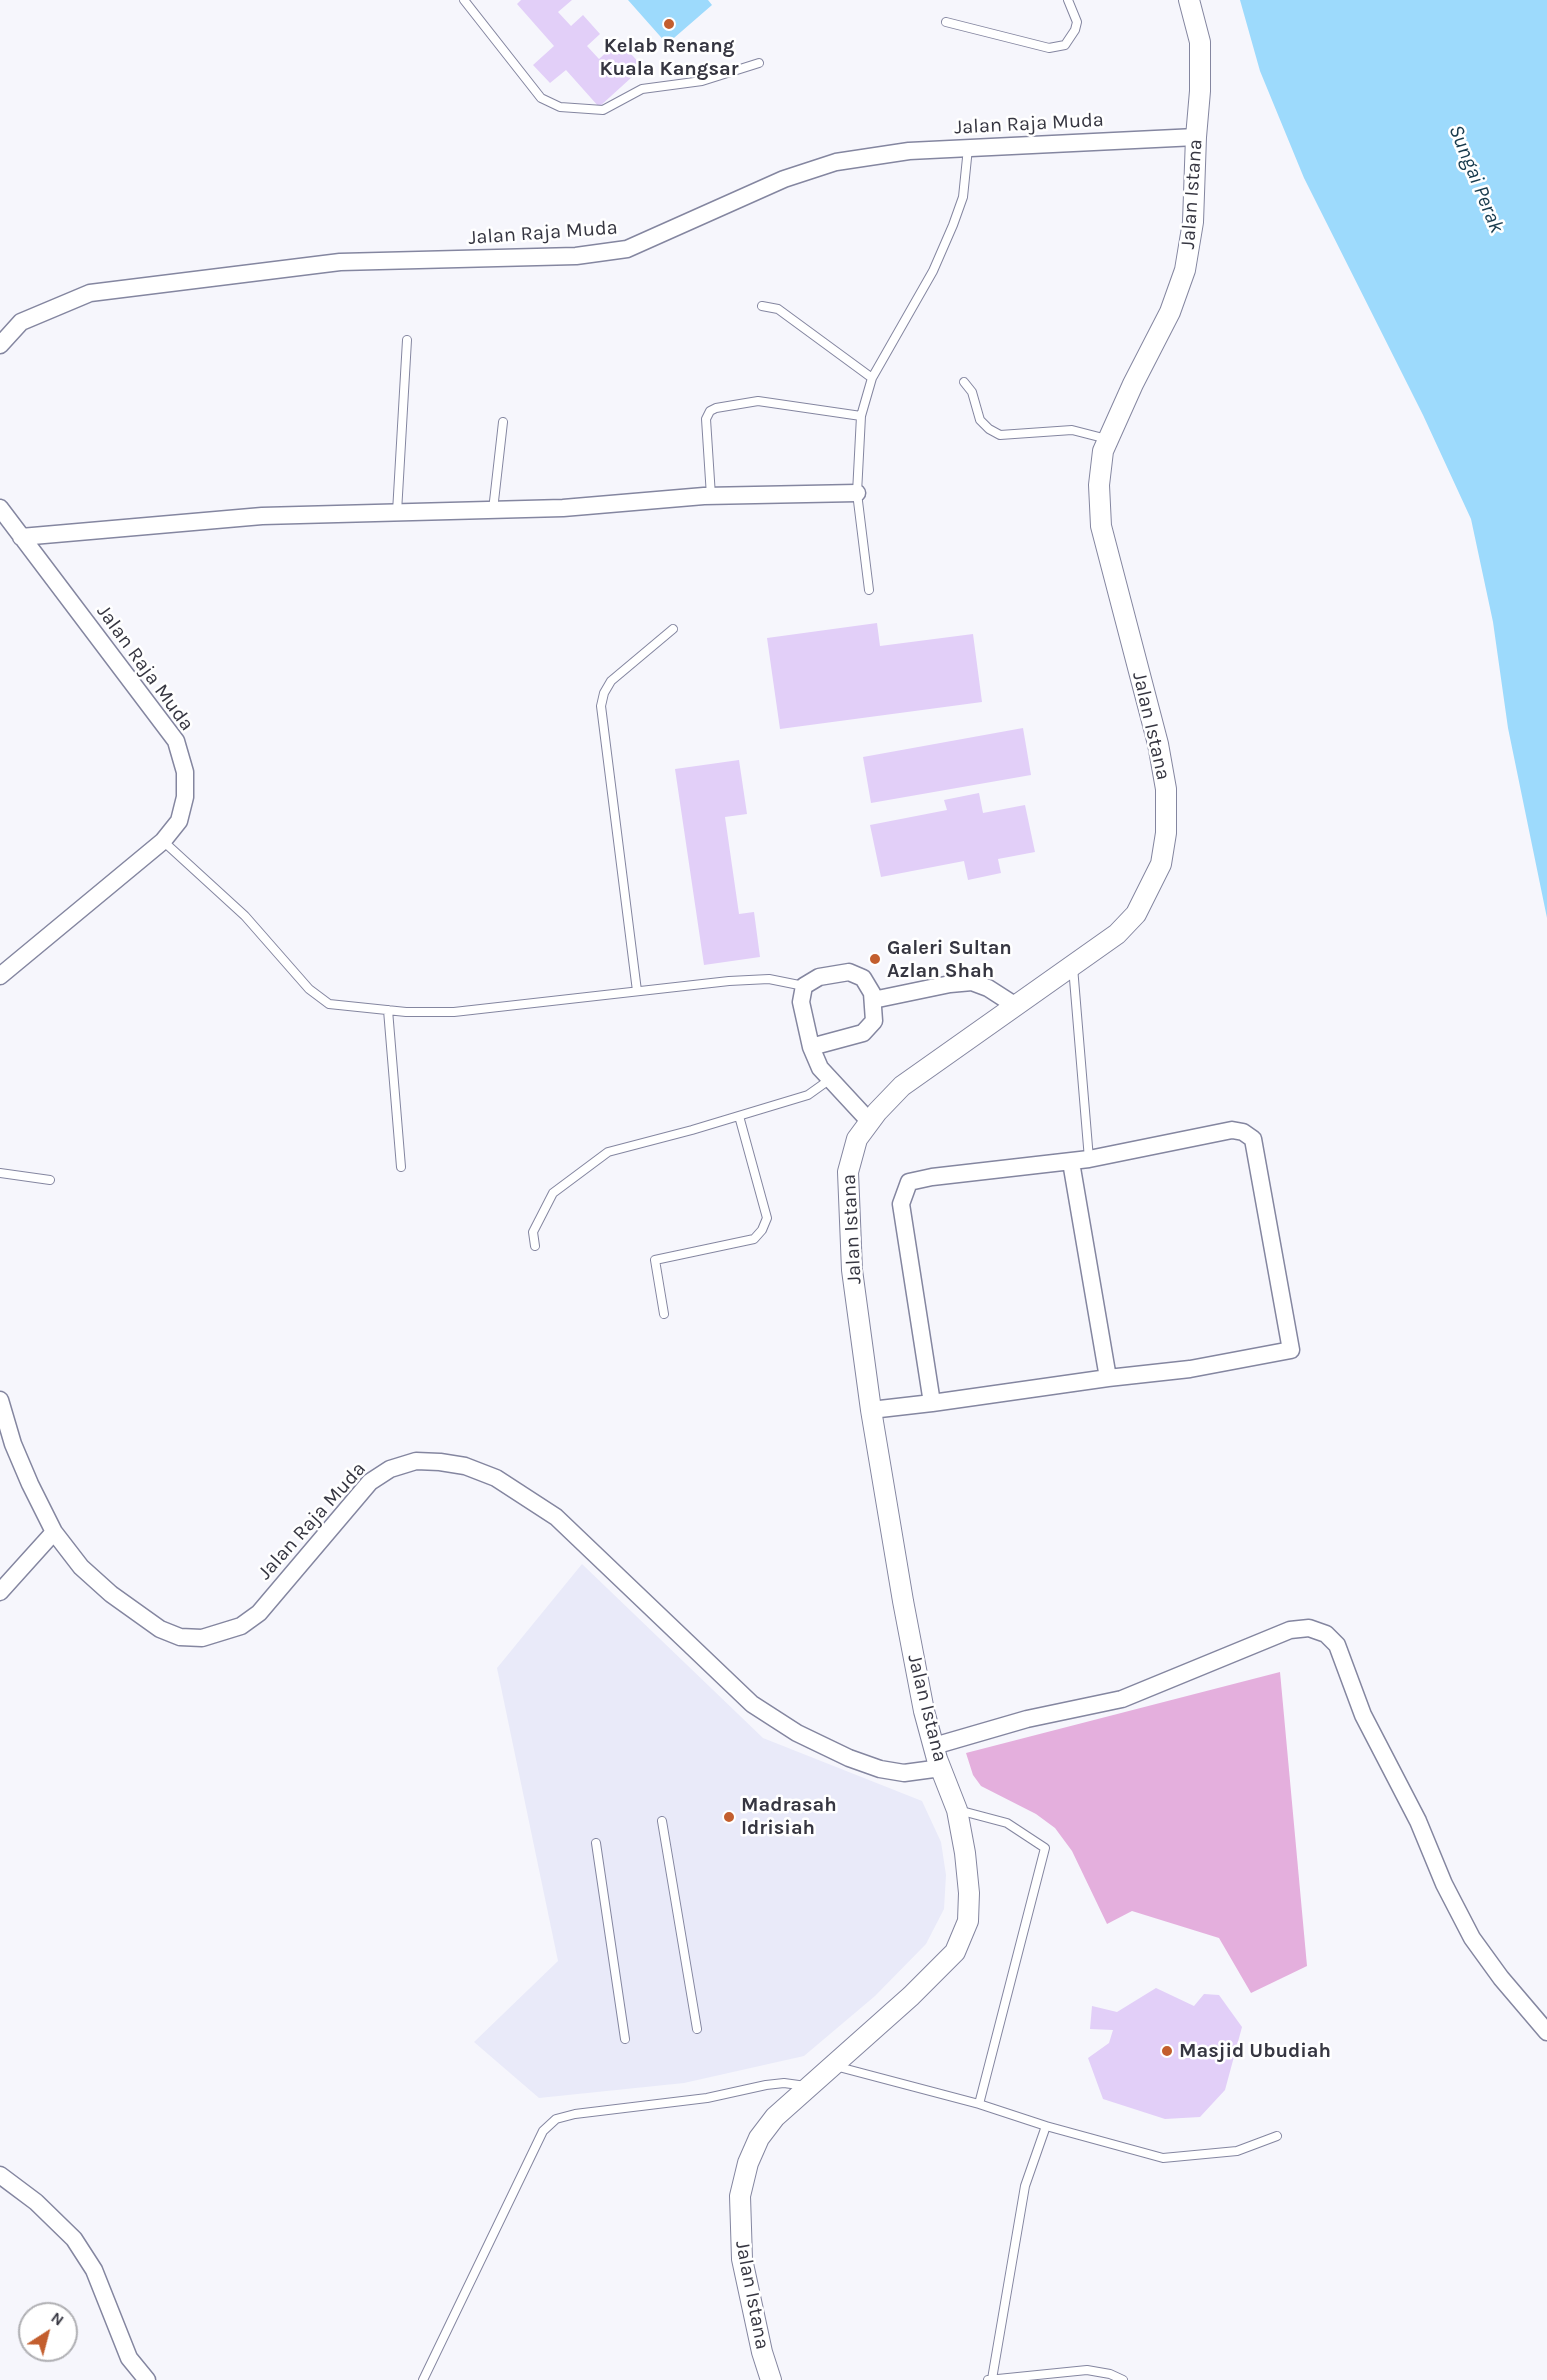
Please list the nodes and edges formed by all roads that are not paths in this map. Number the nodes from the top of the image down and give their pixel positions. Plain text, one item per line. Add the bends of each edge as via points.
1 (464, 0) edge
2 (1068, 0) edge
3 (1189, 0) edge
4 (946, 21) dead end
5 (759, 63) dead end
6 (1196, 137) junction
7 (968, 148) junction
8 (762, 306) dead end
9 (407, 340) dead end
10 (0, 345) edge
11 (872, 378) junction
12 (964, 382) dead end
13 (861, 417) junction
14 (503, 422) dead end
15 (1108, 440) junction
16 (857, 493) junction
17 (711, 496) junction
18 (0, 508) edge
19 (493, 510) junction
20 (397, 512) junction
21 (21, 537) junction
22 (868, 590) dead end
23 (673, 628) dead end
24 (163, 841) junction
25 (1073, 967) junction
26 (0, 976) edge
27 (804, 986) junction
28 (637, 991) junction
29 (873, 1000) junction
30 (1016, 1006) junction
31 (388, 1010) junction
32 (812, 1047) junction
33 (829, 1080) junction
34 (739, 1116) junction
35 (870, 1122) junction
36 (1089, 1159) junction
37 (1071, 1162) junction
38 (401, 1167) dead end
39 (0, 1173) edge
40 (50, 1180) dead end
41 (535, 1246) dead end
42 (664, 1314) dead end
43 (1108, 1378) junction
44 (932, 1402) junction
45 (1, 1409) edge
46 (871, 1410) junction
47 (54, 1532) junction
48 (0, 1592) edge
49 (934, 1746) junction
50 (941, 1768) junction
51 (957, 1810) junction
52 (662, 1821) dead end
53 (596, 1843) dead end
54 (697, 2029) dead end
55 (1547, 2032) edge
56 (625, 2039) dead end
57 (832, 2065) junction
58 (809, 2086) junction
59 (979, 2104) junction
60 (1046, 2126) junction
61 (1278, 2136) dead end
62 (0, 2175) edge
63 (992, 2379) edge
64 (147, 2380) edge
65 (423, 2380) edge
66 (771, 2380) edge
67 (987, 2380) edge
68 (1123, 2380) edge

1 - 5 lane via 541,98 560,107 603,110 642,89 702,81
2 - 4 lane via 1077,22 1076,30 1065,45 1049,48
3 - 6 street, Jalan Istana via 1200,42
6 - 7 street, Jalan Raja Muda
6 - 15 street, Jalan Istana via 1193,222 1185,270 1170,312
7 - 10 street, Jalan Raja Muda via 909,151 836,162 784,180 627,249 576,256 340,262 90,293 21,322
7 - 11 lane via 963,197 953,225 933,270
8 - 11 lane via 778,309
9 - 20 lane
11 - 13 lane
12 - 15 lane via 972,392 981,420 1000,435 1072,430
13 - 16 lane
13 - 17 lane via 758,401 710,411 706,419
14 - 19 lane
15 - 25 street, Jalan Istana via 1102,451 1099,485 1101,526 1158,744 1166,789 1167,833 1161,864 1136,914 1117,934
16 - 17 street
16 - 22 lane
17 - 19 street
18 - 21 street, Jalan Raja Muda
19 - 20 street
20 - 21 street via 262,516
21 - 24 street, Jalan Raja Muda via 176,741 185,772 184,797 179,821
23 - 28 lane via 611,681 601,706
24 - 26 street, Jalan Raja Muda
24 - 31 lane via 245,916 309,989 329,1004
25 - 30 street, Jalan Istana
25 - 36 lane
27 - 28 lane via 769,979
27 - 29 street via 819,977 849,972 863,978
27 - 32 street via 801,1002
28 - 31 lane via 454,1012
29 - 30 street via 972,982
29 - 32 street via 874,1021 864,1033
30 - 35 street, Jalan Istana via 902,1086
31 - 38 lane
32 - 33 street
33 - 34 lane via 808,1095
33 - 35 street
34 - 41 lane via 608,1152 553,1193 533,1232
34 - 42 lane via 767,1218 754,1239 655,1260
35 - 46 street, Jalan Istana via 857,1139 848,1172 852,1270
36 - 37 street
36 - 43 street via 1232,1130 1253,1139 1291,1350 1190,1369
37 - 43 street
37 - 44 street via 932,1176 909,1182 901,1204
39 - 40 lane
43 - 44 street
44 - 46 street
45 - 47 street, Jalan Raja Muda via 30,1484
46 - 49 street, Jalan Istana via 903,1601
47 - 48 street
47 - 50 street, Jalan Raja Muda via 81,1566 139,1616 180,1637 202,1638 241,1626 259,1612 370,1482 390,1469 416,1461 465,1466 496,1478 556,1517 752,1704 797,1733 880,1769 904,1773
49 - 50 street, Jalan Istana
49 - 55 street via 1027,1719 1122,1699 1290,1630 1309,1628 1326,1634 1337,1645 1363,1715 1472,1938
50 - 51 street, Jalan Istana
51 - 57 street, Jalan Istana via 969,1893 968,1921 955,1952
51 - 59 lane via 1007,1823 1045,1848
52 - 54 lane
53 - 56 lane
57 - 58 street, Jalan Istana
57 - 59 lane
58 - 65 lane via 766,2085 707,2098 556,2119 543,2131
58 - 66 street, Jalan Istana via 775,2117 759,2138 740,2196 742,2259
59 - 60 lane
60 - 61 lane via 1163,2158 1237,2151
60 - 63 lane via 1025,2186
62 - 64 street via 36,2202 74,2239 94,2270 129,2358
63 - 67 lane
63 - 68 lane via 1087,2370

